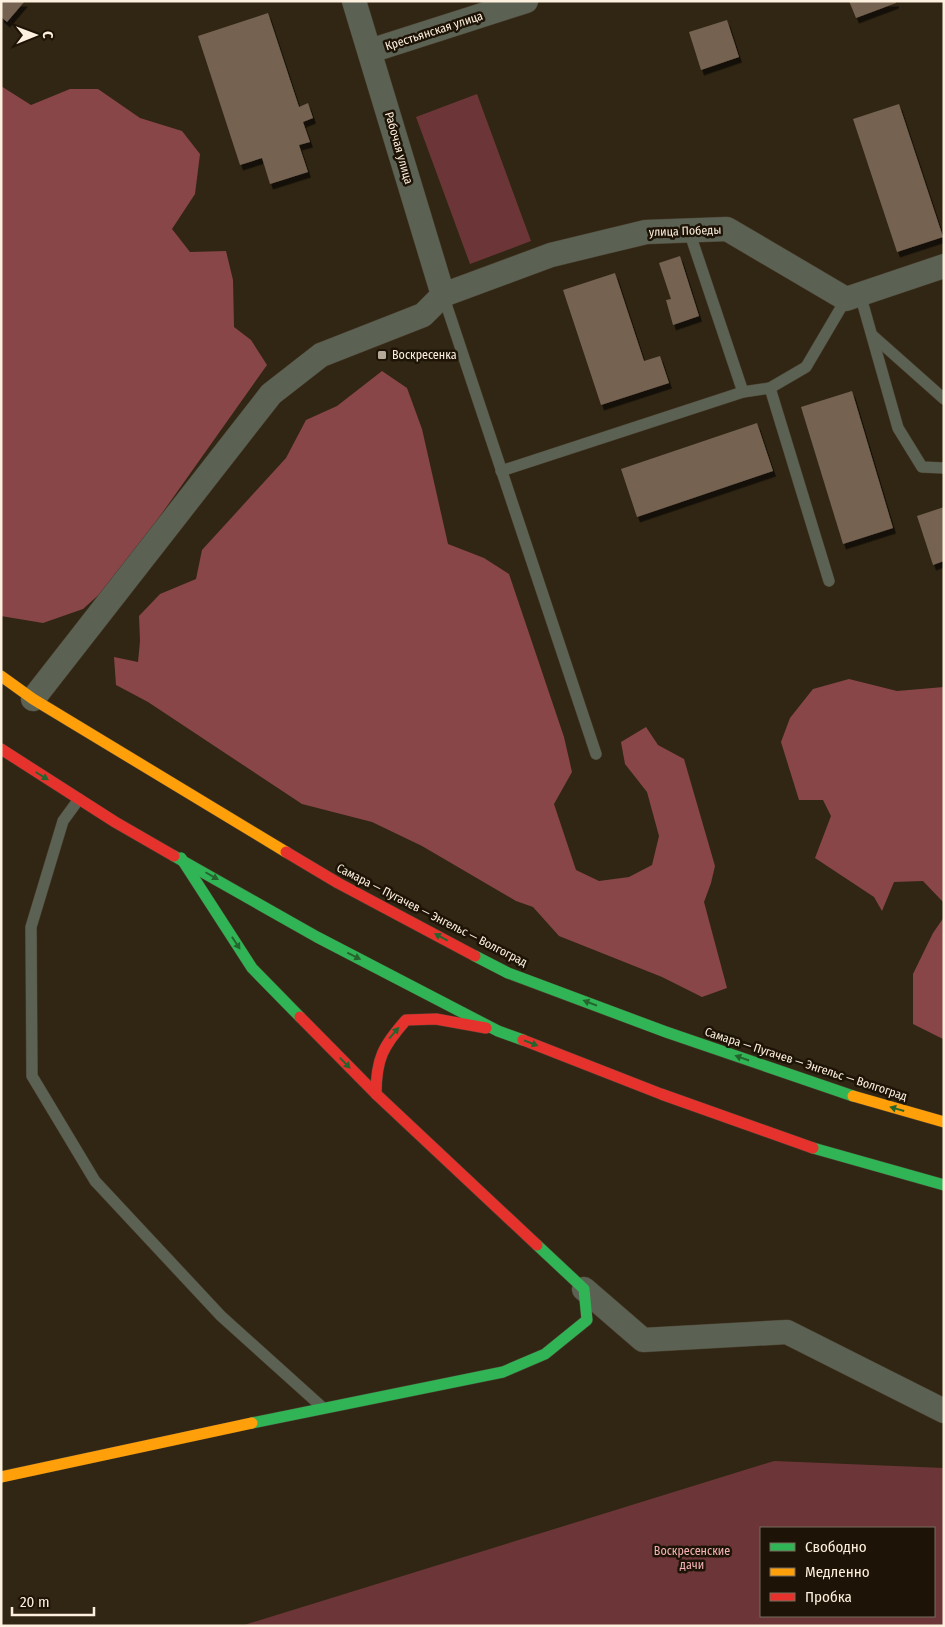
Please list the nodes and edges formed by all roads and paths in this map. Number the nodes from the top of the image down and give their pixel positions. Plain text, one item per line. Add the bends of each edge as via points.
1 (354, 1) edge
2 (526, 1) edge
3 (370, 51) junction
4 (689, 231) junction
5 (944, 266) edge
6 (443, 295) junction
7 (853, 296) junction
8 (872, 335) junction
9 (770, 388) junction
10 (744, 392) junction
11 (944, 399) edge
12 (944, 468) edge
13 (501, 471) junction
14 (829, 581) dead end
15 (1, 676) edge
16 (34, 699) junction
17 (1, 749) edge
18 (596, 754) dead end
19 (79, 799) junction
20 (181, 858) junction
21 (498, 1031) junction
22 (376, 1094) junction
23 (944, 1122) edge
24 (944, 1185) edge
25 (584, 1289) junction
26 (323, 1408) junction
27 (944, 1411) edge
28 (1, 1476) edge

1 - 3 street, Рабочая улица
2 - 3 street, Крестьянская улица
3 - 6 street, Рабочая улица
4 - 6 street, улица Победы via 646,232 550,255
4 - 7 street, улица Победы via 727,229
4 - 10 lane
5 - 7 street
6 - 13 lane
6 - 16 street via 422,315 321,355 271,394
7 - 8 lane
7 - 9 lane via 806,367
8 - 11 lane
8 - 12 lane via 898,428 922,467
9 - 10 lane
9 - 14 lane
10 - 13 lane
13 - 18 lane
15 - 16 main road, Самара — Пугачев — Энгельс — Волгоград
23 -> 16 main road, Самара — Пугачев — Энгельс — Волгоград via 819,1085 508,973 338,883
17 -> 19 main road
19 - 20 main road
19 - 26 lane via 63,821 31,927 32,1076 95,1181 221,1316
20 -> 21 main road via 317,937
20 -> 22 main road via 252,968
22 -> 21 main road via 376,1066 386,1042 406,1020 436,1019
21 -> 24 main road via 661,1094 828,1153
22 - 25 main road
25 - 26 main road via 587,1320 545,1354 502,1372
25 - 27 street via 643,1340 787,1332
26 - 28 main road

